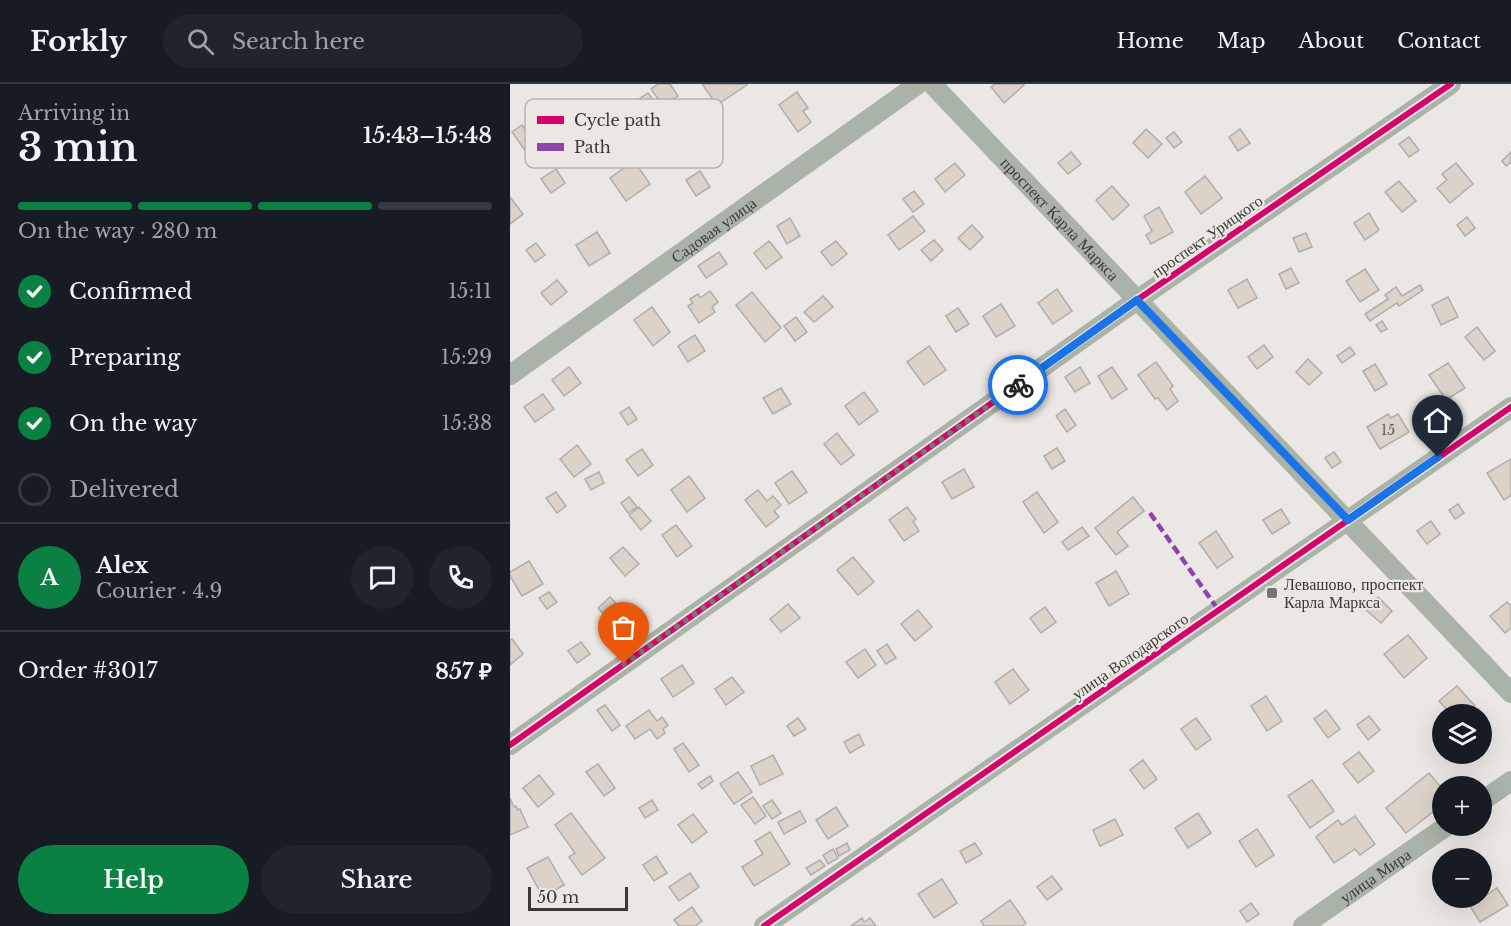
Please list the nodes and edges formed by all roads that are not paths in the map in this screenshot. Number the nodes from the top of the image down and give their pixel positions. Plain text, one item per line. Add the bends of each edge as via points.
1 (918, 84) edge
2 (933, 84) edge
3 (1451, 84) edge
4 (1137, 300) junction
5 (510, 375) edge
6 (1511, 406) edge
7 (1348, 520) junction
8 (1511, 693) edge
9 (510, 745) edge
10 (1511, 781) edge
11 (1492, 794) edge
12 (1432, 836) edge
13 (764, 926) edge
14 (1303, 926) edge

1 - 5 street, Садовая улица
2 - 4 street, проспект Карла Маркса
3 - 4 street, проспект Урицкого
4 - 7 street, проспект Карла Маркса
4 - 9 street, проспект Урицкого
6 - 7 street, улица Володарского
7 - 8 street, проспект Карла Маркса
7 - 13 street, улица Володарского
10 - 11 street
12 - 14 street, улица Мира

